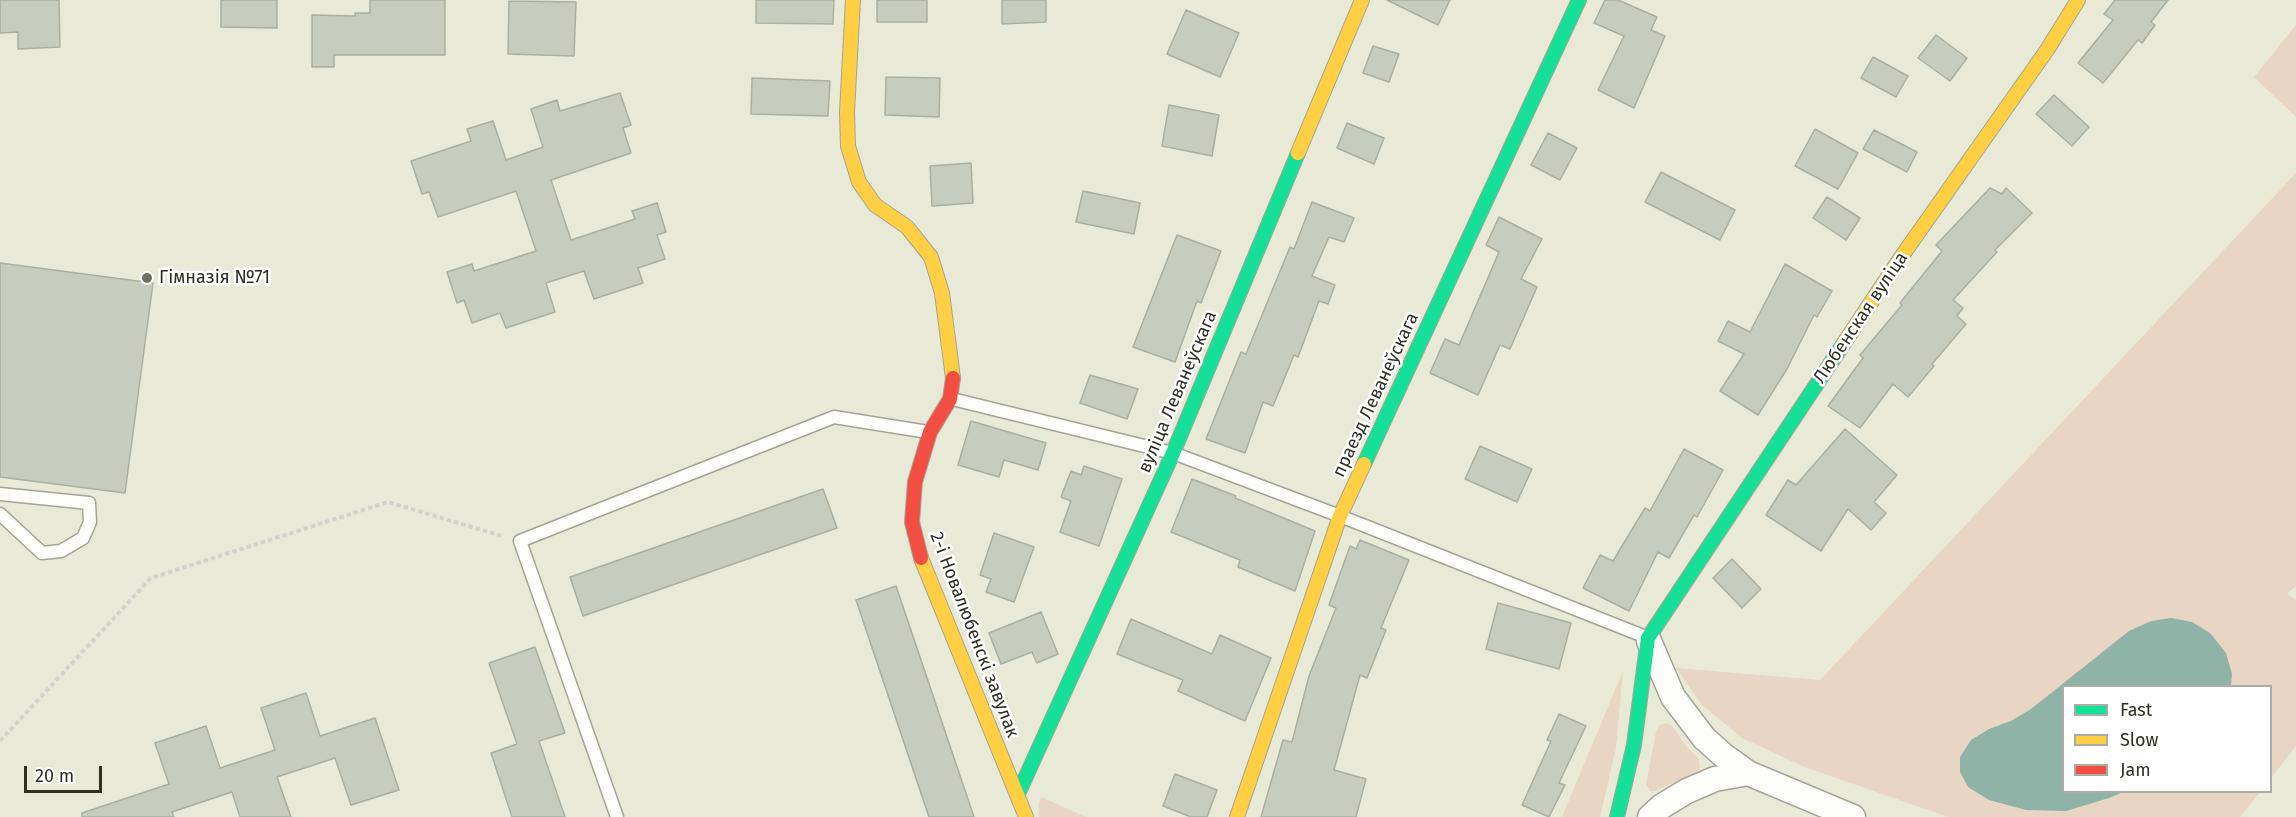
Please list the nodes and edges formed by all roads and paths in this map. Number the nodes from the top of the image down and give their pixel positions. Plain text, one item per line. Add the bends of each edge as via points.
1 (853, 0) edge
2 (1362, 0) edge
3 (1579, 0) edge
4 (2078, 0) edge
5 (950, 399) junction
6 (930, 432) junction
7 (1173, 453) junction
8 (0, 494) edge
9 (0, 514) edge
10 (1340, 516) junction
11 (520, 541) junction
12 (1648, 638) junction
13 (0, 741) edge
14 (1748, 773) junction
15 (1018, 794) junction
16 (617, 817) edge
17 (1026, 817) edge
18 (1238, 817) edge
19 (1617, 817) edge
20 (1650, 817) edge
21 (1854, 817) edge

1 - 5 street, 2-і Новалюбенскі завулак via 848,146 859,182 875,205 907,227 931,257 942,293 952,377
2 - 7 street, вуліца Леванеўскага
3 - 10 street, праезд Леванеўскага
4 - 12 street, Любенская вуліца
5 - 6 street, 2-і Новалюбенскі завулак
5 - 7 lane
6 - 11 lane via 834,417
6 - 15 street, 2-і Новалюбенскі завулак via 915,482 912,522 920,555
7 - 10 lane
7 - 15 street, вуліца Леванеўскага
8 - 9 lane via 89,503 90,522 83,538 61,550 42,553
10 - 12 lane
10 - 18 street, праезд Леванеўскага
11 - 13 path via 388,502 151,578
11 - 16 lane
12 - 14 street via 1669,688 1688,719 1704,738
12 - 19 street, Любенская вуліца via 1635,745
14 - 20 street via 1715,779 1687,791
14 - 21 street
15 - 17 street, 2-і Новалюбенскі завулак

